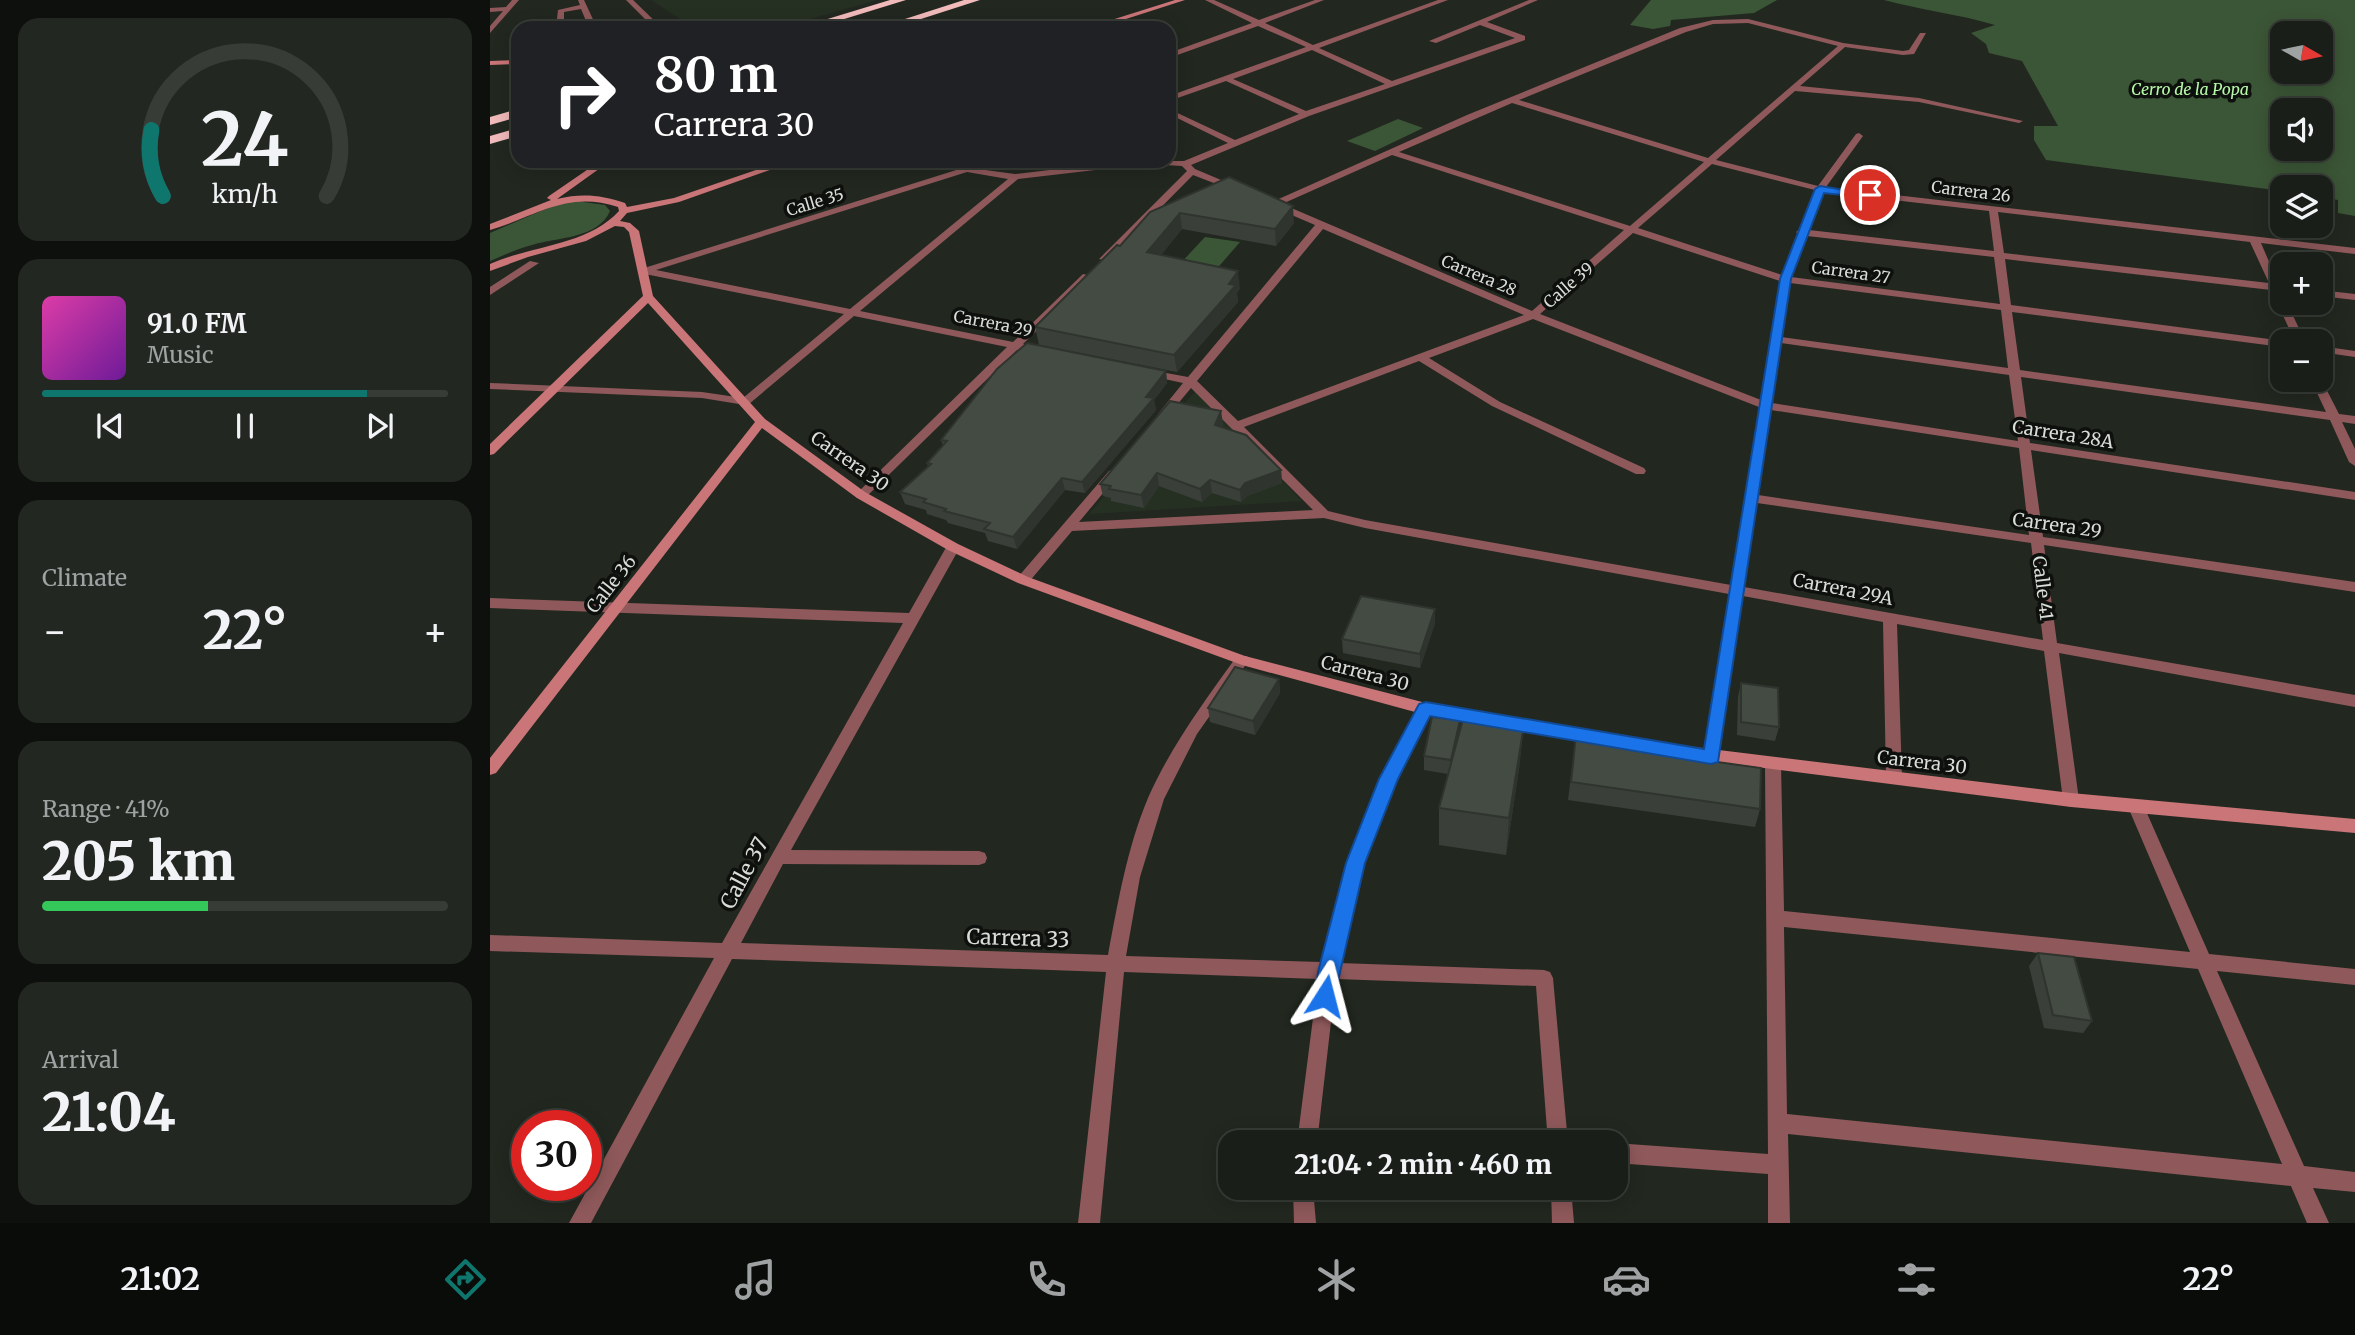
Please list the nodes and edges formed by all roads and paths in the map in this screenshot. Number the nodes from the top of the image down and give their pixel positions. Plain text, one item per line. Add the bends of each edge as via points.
1 (516, 0) edge
2 (629, 0) edge
3 (901, 0) edge
4 (975, 0) edge
5 (1182, 0) edge
6 (1208, 0) edge
7 (1321, 0) edge
8 (1445, 0) edge
9 (1511, 0) edge
10 (1535, 0) edge
11 (582, 3) edge
12 (1525, 4) junction
13 (509, 9) junction
14 (490, 10) edge
15 (910, 20) joint
16 (560, 21) edge
17 (590, 21) edge
18 (651, 21) edge
19 (828, 21) edge
20 (906, 21) edge
21 (1113, 21) edge
22 (1480, 22) junction
23 (1258, 23) junction
24 (490, 30) edge
25 (1923, 35) dead end
26 (1433, 41) dead end
27 (1843, 45) junction
28 (1314, 49) junction
29 (1176, 53) edge
30 (511, 62) edge
31 (490, 63) edge
32 (1227, 79) junction
33 (1390, 83) junction
34 (1794, 88) junction
35 (1176, 97) edge
36 (1511, 100) junction
37 (1176, 114) edge
38 (1306, 114) junction
39 (511, 115) edge
40 (490, 121) edge
41 (2019, 121) dead end
42 (511, 134) edge
43 (1859, 136) dead end
44 (490, 140) edge
45 (1232, 142) junction
46 (1391, 152) junction
47 (1710, 161) junction
48 (1176, 166) edge
49 (596, 168) edge
50 (603, 168) edge
51 (770, 168) edge
52 (974, 168) edge
53 (1089, 168) edge
54 (1188, 168) junction
55 (968, 170) junction
56 (1015, 177) junction
57 (1820, 189) junction
58 (600, 190) junction
59 (1251, 195) edge
60 (1263, 199) edge
61 (1275, 204) junction
62 (539, 206) junction
63 (1993, 209) junction
64 (624, 211) junction
65 (614, 223) junction
66 (1320, 226) junction
67 (490, 227) edge
68 (1632, 229) junction
69 (1801, 232) junction
70 (2253, 239) junction
71 (2355, 251) edge
72 (2000, 255) junction
73 (534, 264) dead end
74 (490, 268) edge
75 (645, 271) junction
76 (2270, 271) edge
77 (1785, 279) junction
78 (2270, 287) edge
79 (490, 292) edge
80 (2333, 294) edge
81 (648, 297) junction
82 (2355, 297) edge
83 (2006, 309) junction
84 (852, 313) junction
85 (1533, 315) junction
86 (1775, 339) junction
87 (2270, 342) edge
88 (1015, 345) junction
89 (2333, 351) edge
90 (1055, 354) edge
91 (2355, 354) edge
92 (1420, 357) junction
93 (1136, 370) edge
94 (2015, 372) junction
95 (1191, 381) junction
96 (490, 386) edge
97 (554, 389) junction
98 (2323, 392) edge
99 (745, 402) junction
100 (1766, 406) junction
101 (2334, 417) junction
102 (2355, 420) edge
103 (761, 422) junction
104 (1156, 423) edge
105 (1235, 426) junction
106 (2024, 446) junction
107 (490, 451) edge
108 (2355, 462) edge
109 (1121, 465) edge
110 (1640, 471) dead end
111 (861, 495) junction
112 (2355, 496) edge
113 (1753, 498) junction
114 (1324, 514) junction
115 (1069, 527) junction
116 (2037, 540) junction
117 (953, 547) junction
118 (1023, 580) junction
119 (2355, 587) edge
120 (1739, 588) junction
121 (490, 603) edge
122 (617, 607) junction
123 (910, 618) junction
124 (1890, 618) junction
125 (2051, 646) junction
126 (1242, 660) junction
127 (2355, 701) edge
128 (1426, 709) junction
129 (1711, 757) junction
130 (1773, 764) junction
131 (490, 769) edge
132 (1894, 777) junction
133 (2071, 800) junction
134 (2136, 807) junction
135 (2355, 827) edge
136 (778, 857) junction
137 (979, 859) dead end
138 (1775, 918) junction
139 (490, 943) edge
140 (728, 951) junction
141 (2204, 962) junction
142 (1116, 964) junction
143 (1328, 972) junction
144 (2355, 977) edge
145 (1777, 1122) junction
146 (1309, 1130) edge
147 (1557, 1130) edge
148 (1628, 1154) edge
149 (1778, 1165) junction
150 (2298, 1176) junction
151 (2355, 1182) edge
152 (1304, 1200) edge
153 (1562, 1200) edge
154 (580, 1223) edge
155 (1089, 1223) edge
156 (1305, 1223) edge
157 (1563, 1223) edge
158 (1779, 1223) edge
159 (2318, 1223) edge

1 - 13 street
2 - 18 street
3 - 19 highway
4 - 15 highway
5 - 21 main road
6 - 23 street
7 - 23 street
8 - 28 street
9 - 12 street
10 - 12 street
11 - 16 street via 560,11
11 - 17 street
12 - 22 street
13 - 14 street
13 - 24 street
15 - 20 highway
22 - 26 street
22 - 33 street via 1521,35 1520,40
23 - 28 street
23 - 29 street
25 - 27 street via 1909,53
27 - 34 street, Calle 39
27 - 36 street via 1748,22 1713,22
28 - 32 street
28 - 33 street
30 - 31 main road
32 - 35 street
32 - 38 street
33 - 38 street
34 - 41 street via 1919,100
34 - 47 street, Calle 39
36 - 46 street
36 - 47 street, Carrera 26
37 - 45 street
38 - 45 street
39 - 40 highway
42 - 44 highway
43 - 57 street
45 - 54 street
46 - 61 street
46 - 68 street, Carrera 27
47 - 57 street, Carrera 26
47 - 68 street, Calle 39
48 - 54 street
49 - 62 main road
50 - 58 main road
51 - 64 main road via 676,200
52 - 55 street, Calle 35
53 - 56 street
54 - 59 street
54 - 88 street
55 - 56 street
55 - 75 street, Calle 35
56 - 84 street
57 - 63 street, Carrera 26
57 - 69 street
58 - 62 main road
58 - 64 main road
60 - 61 street, Carrera 28
61 - 66 street, Carrera 28
62 - 67 main road
63 - 70 street, Carrera 26
63 - 72 street, Calle 41
64 - 65 main road
65 - 74 main road via 592,236 516,256
65 - 75 main road via 632,227
66 - 85 street, Carrera 28
66 - 95 street
68 - 77 street, Carrera 27
68 - 85 street, Calle 39
69 - 72 street, Carrera 27
69 - 77 street
70 - 71 street, Carrera 26
70 - 76 street
72 - 78 street, Carrera 27
72 - 83 street, Calle 41
73 - 79 street
75 - 81 main road
75 - 84 street, Carrera 29
77 - 83 street, Carrera 27
77 - 86 street
80 - 82 street
81 - 97 main road
81 - 99 main road, Carrera 30
83 - 87 street, Carrera 27
83 - 94 street, Calle 41
84 - 88 street, Carrera 29
84 - 99 street
85 - 92 street, Calle 39
85 - 100 street, Carrera 28
86 - 94 street
86 - 100 street
88 - 90 street, Carrera 29
88 - 111 street
89 - 91 street
92 - 105 street, Calle 39
92 - 110 street via 1496,404
93 - 95 street
94 - 101 street
94 - 106 street, Calle 41
95 - 104 street
95 - 105 street
96 - 97 street
97 - 99 street via 702,395
97 - 107 main road
98 - 101 street
99 - 103 main road, Carrera 30
100 - 106 street, Carrera 28A
100 - 113 street
101 - 102 street
101 - 108 street
103 - 111 main road, Carrera 30
103 - 122 main road, Calle 36
105 - 114 street
106 - 112 street, Carrera 28A
106 - 116 street, Calle 41
109 - 115 street
111 - 117 main road, Carrera 30
113 - 116 street, Carrera 29
113 - 120 street
114 - 115 street
114 - 120 street, Carrera 29A
115 - 118 street
116 - 119 street, Carrera 29
116 - 125 street, Calle 41
117 - 118 main road, Carrera 30
117 - 123 street, Calle 37
118 - 126 main road, Carrera 30
120 - 124 street, Carrera 29A
120 - 129 street
121 - 122 street
122 - 123 street
122 - 131 main road, Calle 36
123 - 136 street, Calle 37
124 - 125 street, Carrera 29A
124 - 132 street
125 - 127 street, Carrera 29A
125 - 133 street, Calle 41
126 - 128 main road, Carrera 30
126 - 142 street via 1191,731 1156,799 1131,877
128 - 129 main road, Carrera 30
128 - 143 street via 1388,779 1355,863
129 - 130 main road, Carrera 30
130 - 132 main road, Carrera 30
130 - 138 street
132 - 133 main road, Carrera 30
133 - 134 main road, Carrera 30
134 - 135 main road, Carrera 30
134 - 141 street
136 - 137 street
136 - 140 street, Calle 37
138 - 141 street
138 - 145 street
139 - 140 street, Carrera 33
140 - 142 street, Carrera 33
140 - 154 street, Calle 37
141 - 144 street
141 - 150 street
142 - 143 street, Carrera 33
142 - 155 street
143 - 146 street
143 - 147 street, Carrera 33 via 1544,978
145 - 149 street
145 - 150 street
148 - 149 street
149 - 158 street
150 - 151 street
150 - 159 street
152 - 156 street
153 - 157 street

